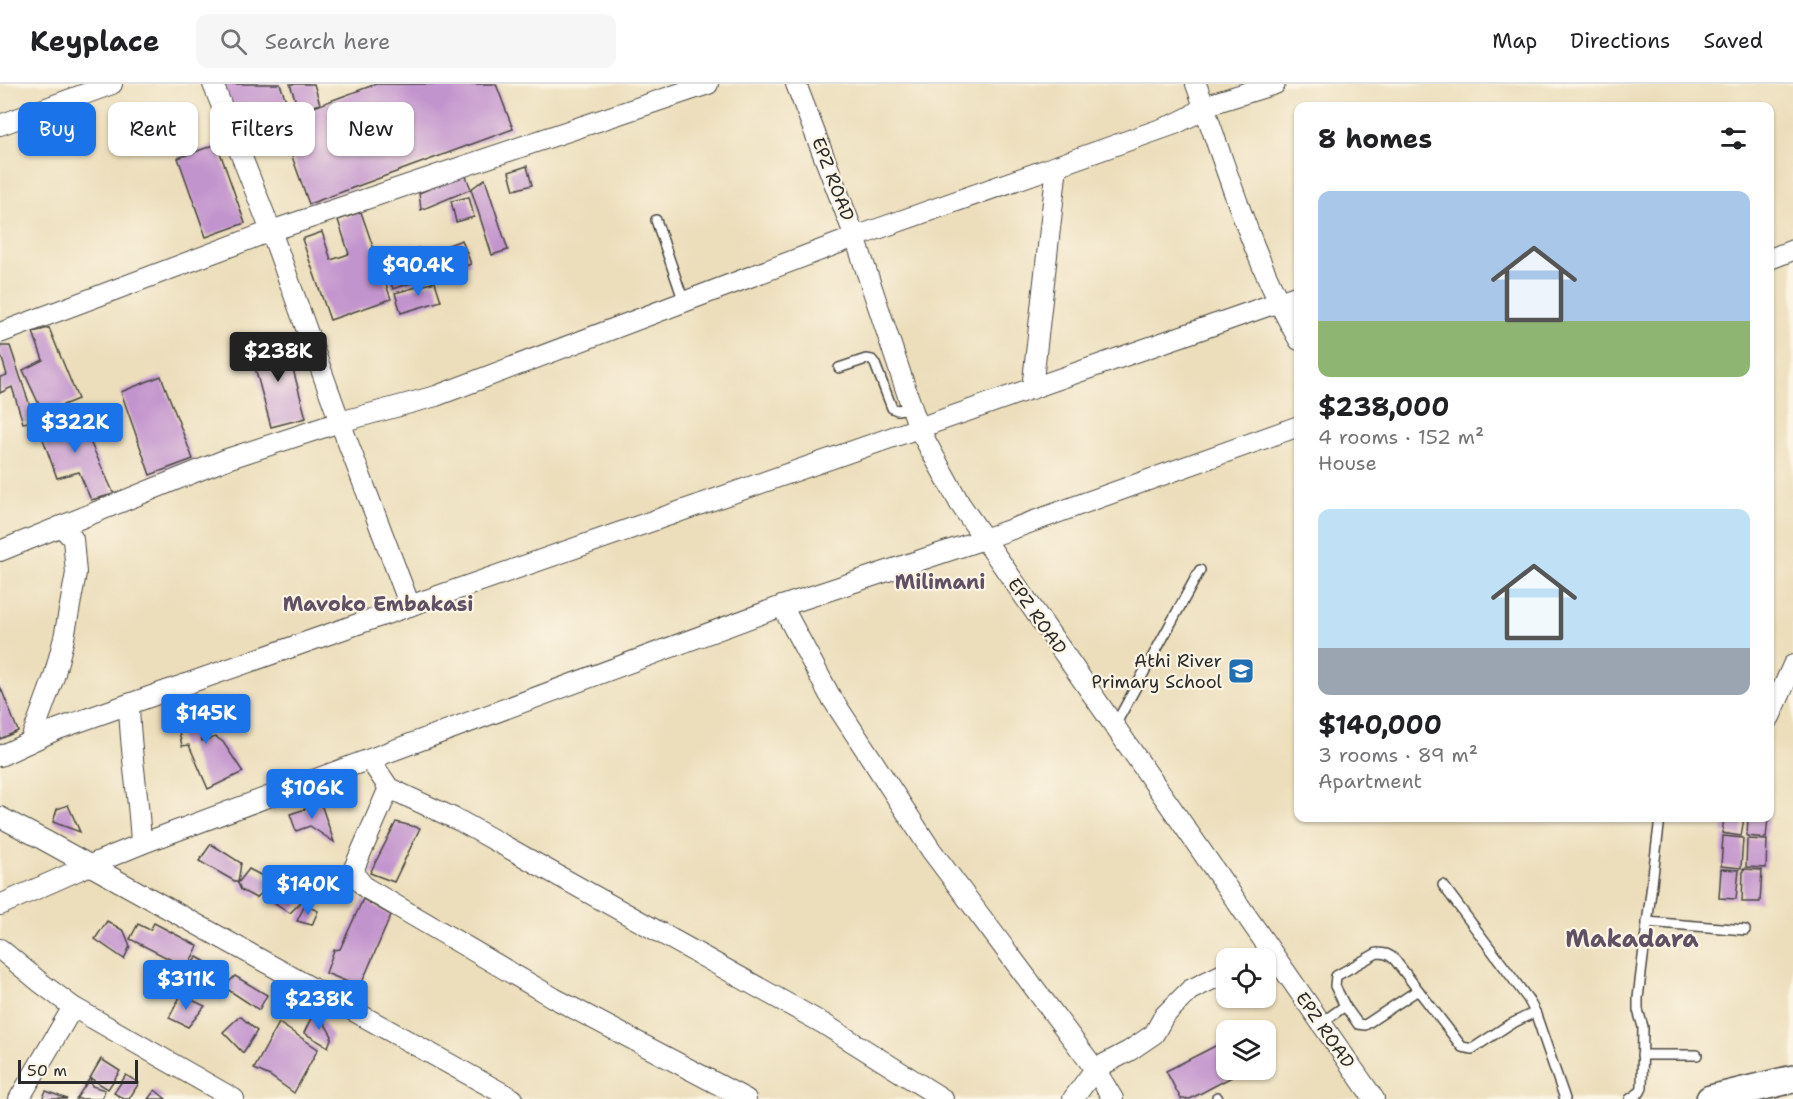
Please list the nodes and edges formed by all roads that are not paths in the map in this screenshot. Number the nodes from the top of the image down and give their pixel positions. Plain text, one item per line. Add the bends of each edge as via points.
1 (112, 84) edge
2 (213, 84) edge
3 (708, 84) edge
4 (796, 84) edge
5 (1196, 84) edge
6 (1275, 84) edge
7 (1204, 106) junction
8 (0, 125) edge
9 (1057, 166) junction
10 (656, 220) dead end
11 (272, 231) junction
12 (855, 237) junction
13 (1793, 250) edge
14 (1774, 257) edge
15 (1294, 297) edge
16 (684, 302) junction
17 (1278, 302) junction
18 (1294, 331) edge
19 (0, 333) edge
20 (840, 368) dead end
21 (1032, 389) junction
22 (912, 408) junction
23 (340, 422) junction
24 (1294, 428) edge
25 (919, 429) junction
26 (61, 526) junction
27 (984, 539) junction
28 (0, 551) edge
29 (1200, 570) dead end
30 (410, 606) junction
31 (782, 606) junction
32 (1793, 665) edge
33 (129, 704) junction
34 (1774, 708) edge
35 (1114, 727) junction
36 (30, 742) junction
37 (0, 756) edge
38 (370, 760) junction
39 (389, 788) junction
40 (0, 817) edge
41 (1660, 822) edge
42 (141, 844) junction
43 (90, 865) junction
44 (1443, 885) dead end
45 (0, 905) edge
46 (1647, 922) junction
47 (1744, 930) dead end
48 (1257, 948) edge
49 (0, 949) edge
50 (1276, 971) edge
51 (1216, 977) edge
52 (1418, 990) junction
53 (1345, 1006) junction
54 (73, 1007) junction
55 (1535, 1012) junction
56 (1321, 1023) junction
57 (1642, 1055) junction
58 (1697, 1055) dead end
59 (1095, 1069) junction
60 (1793, 1079) edge
61 (20, 1099) edge
62 (234, 1099) edge
63 (513, 1099) edge
64 (746, 1099) edge
65 (943, 1099) edge
66 (1072, 1099) edge
67 (1113, 1099) edge
68 (1374, 1099) edge
69 (1565, 1099) edge
70 (1630, 1099) edge
71 (1710, 1099) edge

1 - 8 street
2 - 11 street
3 - 11 street
4 - 12 street, EPZ ROAD
5 - 7 street
6 - 7 street
7 - 9 street via 1175,124
7 - 17 street
9 - 12 street
9 - 21 street
10 - 16 lane
11 - 19 street
11 - 23 street
12 - 16 street
12 - 22 street, EPZ ROAD
13 - 14 street
15 - 17 street
16 - 23 street via 436,396
17 - 18 street
17 - 21 street
20 - 22 lane via 872,360 892,408
21 - 25 street
22 - 25 street, EPZ ROAD
23 - 26 street via 227,459
23 - 30 street
24 - 27 street
25 - 27 street, EPZ ROAD
25 - 30 street
26 - 28 street
26 - 36 street via 73,539 76,573 54,677
27 - 31 street
27 - 35 street, EPZ ROAD
29 - 35 lane
30 - 33 street
31 - 38 street
31 - 59 street via 829,694 931,850
32 - 34 street
33 - 36 street
33 - 42 street
35 - 48 street, EPZ ROAD
36 - 37 street
38 - 39 street
38 - 42 street
39 - 64 street via 355,866 354,873 366,888 554,998
39 - 65 street via 460,821 824,1023
40 - 43 street
41 - 46 lane
42 - 43 street
43 - 45 street
43 - 63 street
44 - 55 lane
46 - 47 lane
46 - 57 lane via 1638,999
49 - 54 street
50 - 56 street, EPZ ROAD
51 - 59 street via 1190,990 1164,1016 1154,1034
52 - 53 lane via 1365,1025 1358,1024
52 - 53 lane via 1390,955 1377,953 1336,976 1335,986
52 - 55 lane via 1467,1049
53 - 56 lane
54 - 61 street
54 - 62 street
55 - 69 lane
56 - 68 street, EPZ ROAD
57 - 58 lane
57 - 70 lane via 1642,1088
59 - 66 street
59 - 67 street
60 - 71 main road

